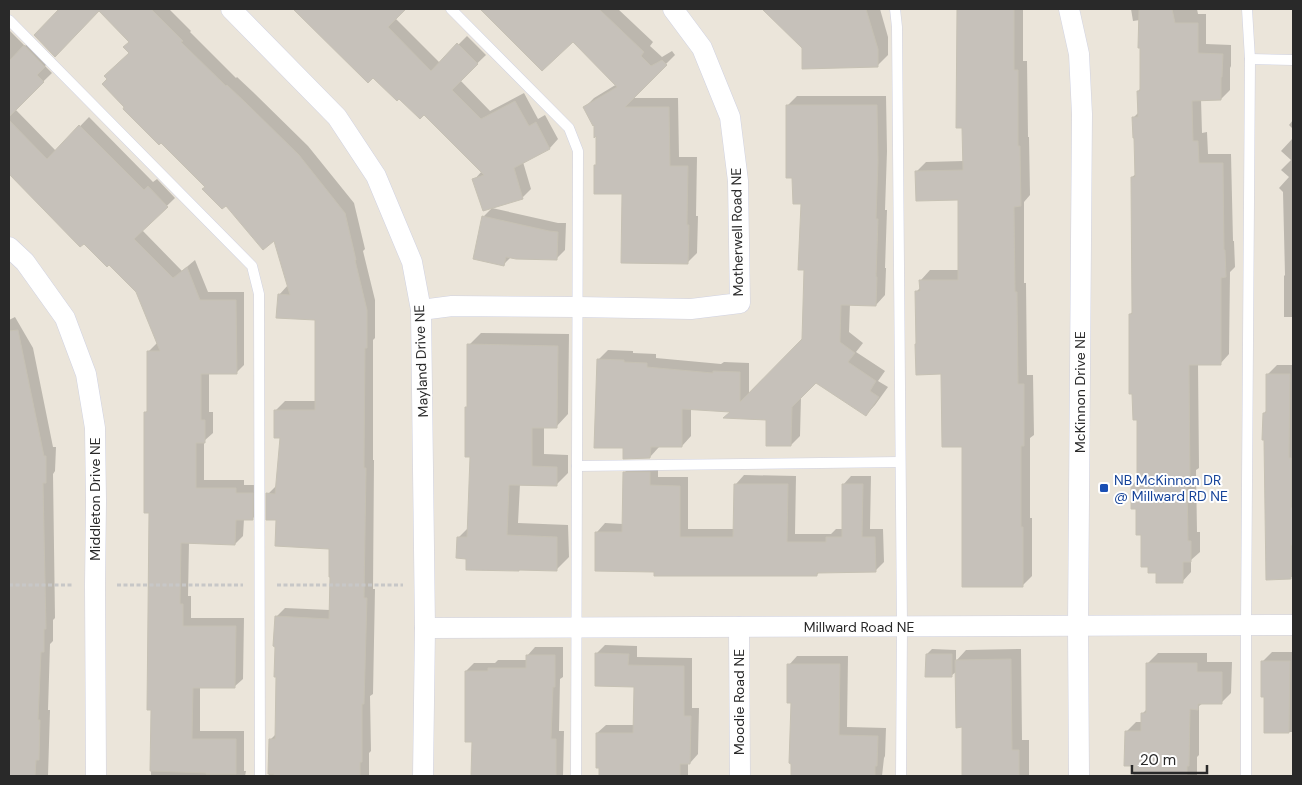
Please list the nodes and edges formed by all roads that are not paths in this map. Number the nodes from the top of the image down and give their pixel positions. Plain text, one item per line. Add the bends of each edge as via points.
1 (231, 9) edge
2 (451, 9) edge
3 (673, 9) edge
4 (895, 9) edge
5 (1069, 9) edge
6 (1247, 9) edge
7 (9, 20) edge
8 (1250, 59) junction
9 (1293, 60) edge
10 (9, 247) edge
11 (577, 307) junction
12 (421, 310) junction
13 (900, 462) junction
14 (577, 466) junction
15 (1078, 626) junction
16 (1246, 626) junction
17 (1293, 626) edge
18 (739, 627) junction
19 (902, 627) junction
20 (424, 628) junction
21 (576, 628) junction
22 (96, 776) edge
23 (260, 776) edge
24 (423, 776) edge
25 (576, 776) edge
26 (740, 776) edge
27 (901, 776) edge
28 (1079, 776) edge
29 (1246, 776) edge

1 - 12 street, Mayland Drive NE via 337,117 376,176 412,262
2 - 11 lane via 569,128 578,151
3 - 11 street, Motherwell Road NE via 702,48 730,117 738,181 740,303 691,309
4 - 13 lane
5 - 15 street, McKinnon Drive NE via 1079,54 1082,114
6 - 8 lane
7 - 23 lane via 252,266 259,294
8 - 9 lane
8 - 16 lane
10 - 22 street, Middleton Drive NE via 65,318 86,374 95,428
11 - 12 street, Motherwell Road NE via 452,306
11 - 14 lane
12 - 20 street, Mayland Drive NE
13 - 14 lane
13 - 19 lane
14 - 21 lane
15 - 16 street, Millward Road NE
15 - 19 street, Millward Road NE
15 - 28 street, McKinnon Drive NE
16 - 17 street, Millward Road NE
16 - 29 lane
18 - 19 street, Millward Road NE
18 - 21 street, Millward Road NE
18 - 26 street, Moodie Road NE
19 - 27 lane
20 - 21 street, Millward Road NE
20 - 24 street, Mayland Drive NE
21 - 25 lane

